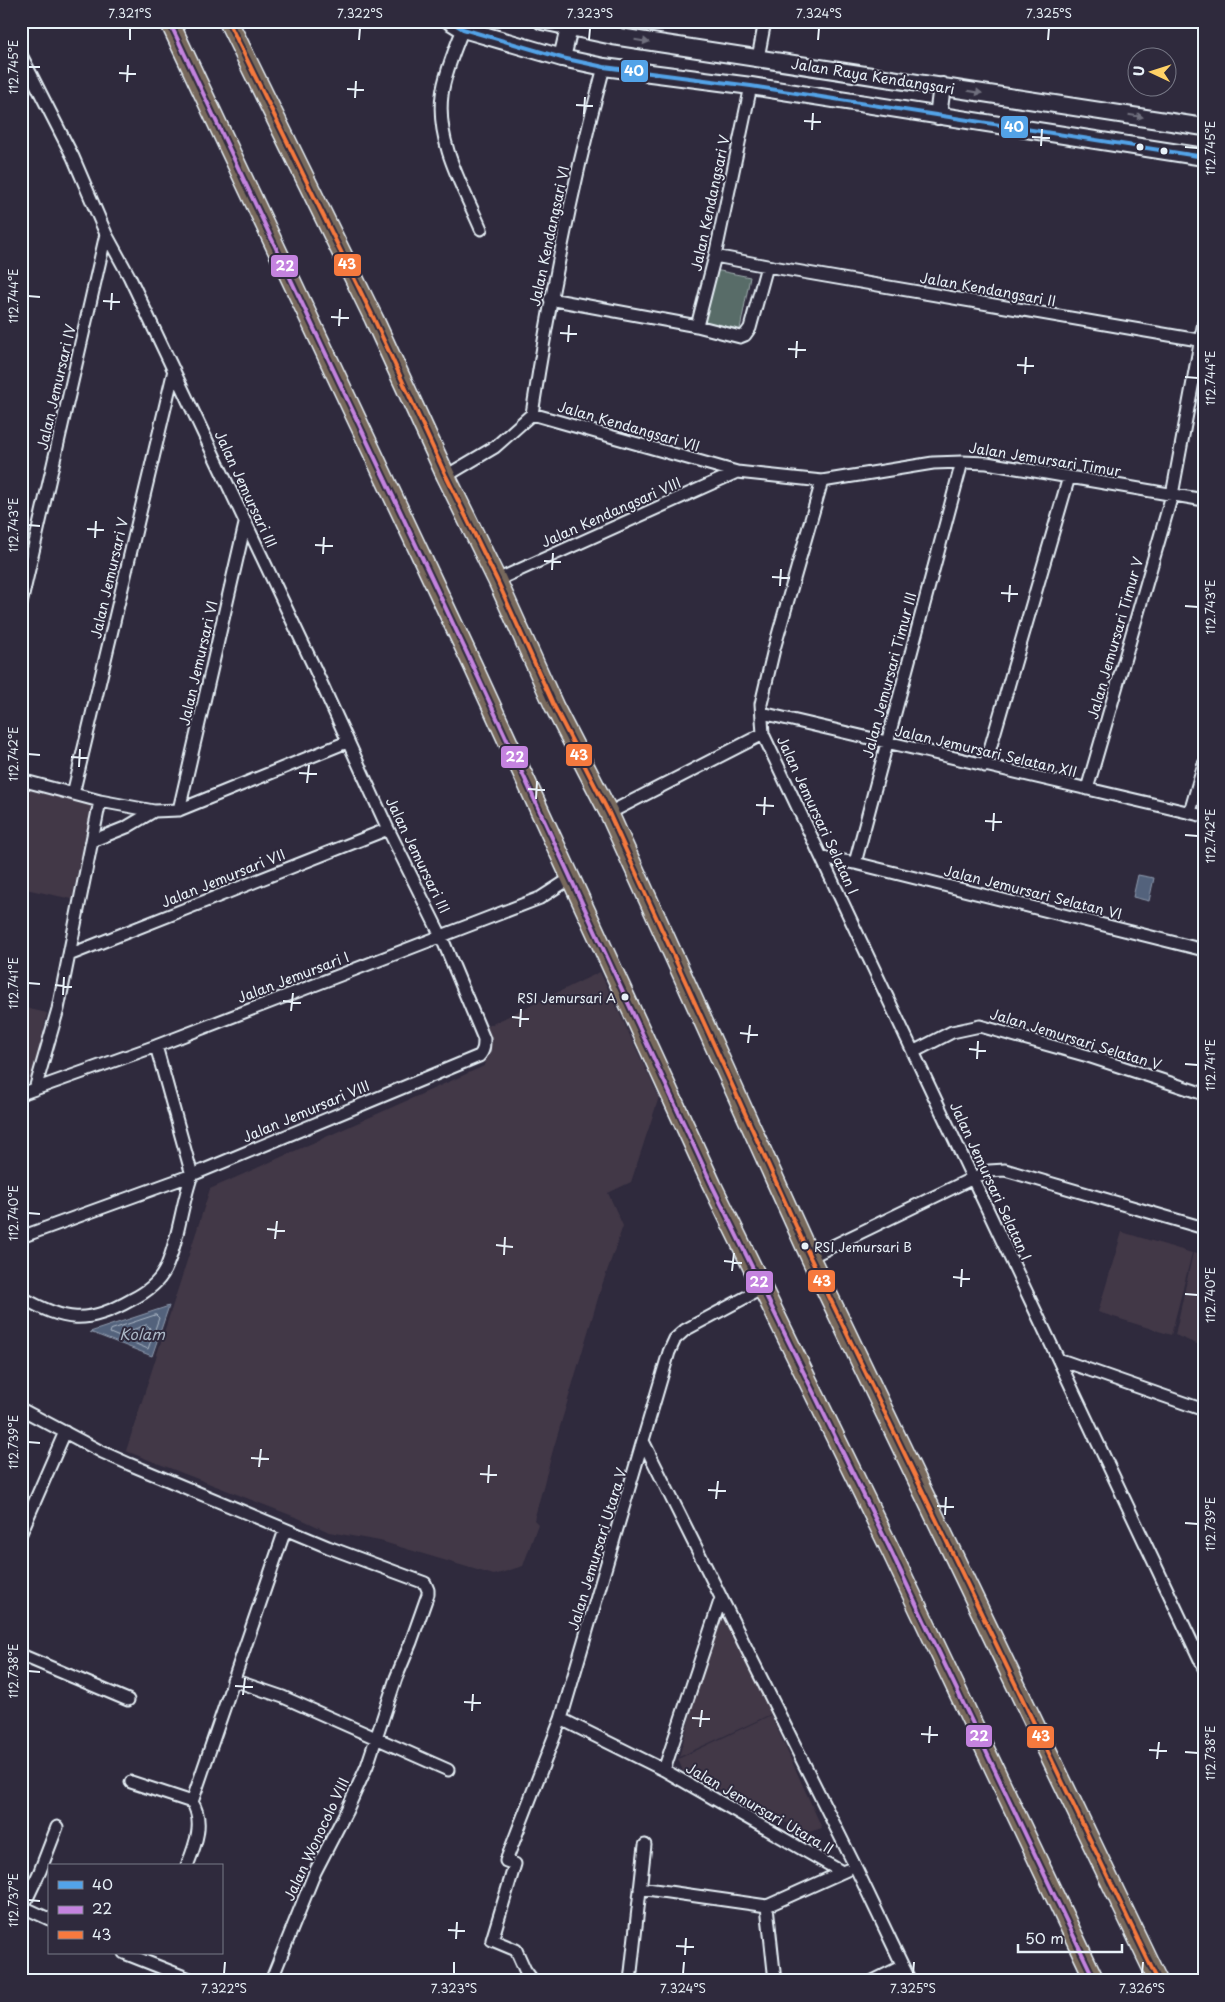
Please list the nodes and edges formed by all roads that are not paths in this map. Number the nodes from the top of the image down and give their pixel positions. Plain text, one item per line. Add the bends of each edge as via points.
1 (169, 21) edge
2 (228, 21) edge
3 (542, 21) edge
4 (764, 21) edge
5 (456, 25) edge
6 (569, 28) junction
7 (615, 29) edge
8 (21, 55) edge
9 (562, 58) junction
10 (758, 58) junction
11 (604, 67) junction
12 (751, 86) junction
13 (942, 86) junction
14 (938, 116) junction
15 (1204, 127) edge
16 (1204, 157) edge
17 (481, 229) dead end
18 (106, 234) junction
19 (715, 256) junction
20 (767, 266) junction
21 (550, 299) junction
22 (1204, 322) edge
23 (697, 326) junction
24 (1202, 340) edge
25 (174, 370) junction
26 (532, 414) junction
27 (962, 462) junction
28 (737, 472) junction
29 (446, 476) junction
30 (1069, 477) junction
31 (822, 481) junction
32 (1172, 494) junction
33 (1204, 500) edge
34 (245, 524) junction
35 (497, 580) junction
36 (21, 604) edge
37 (762, 709) junction
38 (763, 734) junction
39 (347, 742) junction
40 (886, 744) junction
41 (1204, 764) edge
42 (985, 766) junction
43 (21, 780) edge
44 (1088, 789) junction
45 (74, 794) junction
46 (100, 801) junction
47 (179, 810) junction
48 (154, 811) junction
49 (1190, 812) junction
50 (609, 813) junction
51 (1204, 816) edge
52 (388, 829) junction
53 (92, 841) junction
54 (822, 857) junction
55 (854, 863) junction
56 (571, 878) junction
57 (441, 936) junction
58 (1204, 950) edge
59 (69, 955) junction
60 (156, 1046) junction
61 (913, 1052) junction
62 (35, 1089) junction
63 (21, 1094) edge
64 (1204, 1094) edge
65 (192, 1175) junction
66 (973, 1178) junction
67 (1204, 1228) edge
68 (21, 1237) edge
69 (810, 1257) junction
70 (763, 1288) junction
71 (21, 1297) edge
72 (1058, 1359) junction
73 (21, 1409) edge
74 (1204, 1410) edge
75 (65, 1432) junction
76 (644, 1443) junction
77 (284, 1531) junction
78 (21, 1533) edge
79 (721, 1598) junction
80 (21, 1655) edge
81 (1204, 1668) edge
82 (233, 1680) junction
83 (128, 1700) dead end
84 (562, 1719) junction
85 (376, 1737) junction
86 (448, 1770) dead end
87 (664, 1770) junction
88 (131, 1782) dead end
89 (192, 1802) junction
90 (58, 1827) dead end
91 (645, 1845) dead end
92 (188, 1864) edge
93 (855, 1866) junction
94 (842, 1872) junction
95 (640, 1888) junction
96 (22, 1906) edge
97 (767, 1906) junction
98 (48, 1919) edge
99 (130, 1954) edge
100 (147, 1957) edge
101 (903, 1966) junction
102 (166, 1970) junction
103 (161, 1981) edge
104 (195, 1981) edge
105 (271, 1981) edge
106 (533, 1981) edge
107 (630, 1981) edge
108 (775, 1981) edge
109 (873, 1981) edge
110 (910, 1981) edge
111 (1096, 1981) edge
112 (1158, 1981) edge

1 - 56 main road
2 - 29 main road via 374,319
3 - 6 main road, Jalan Raya Kendangsari
4 - 10 street
5 - 9 main road, Jalan Raya Kendangsari
5 - 17 street via 440,117 444,143
6 - 7 main road, Jalan Raya Kendangsari
6 - 9 main road
7 -> 10 main road, Jalan Raya Kendangsari
8 - 18 street, Jalan Jemursari III via 73,156
9 - 11 main road, Jalan Raya Kendangsari
10 - 13 main road, Jalan Raya Kendangsari
11 - 12 main road, Jalan Raya Kendangsari
11 - 21 street, Jalan Kendangsari VI
12 - 14 main road, Jalan Raya Kendangsari
12 - 19 street, Jalan Kendangsari V
13 - 14 main road
13 -> 15 main road, Jalan Raya Kendangsari
14 - 16 main road, Jalan Raya Kendangsari
18 - 25 street, Jalan Jemursari III
18 - 36 street, Jalan Jemursari IV
19 - 20 street, Jalan Kendangsari II
19 - 23 street, Jalan Kendangsari V
20 - 23 street via 750,328 745,335 735,337
20 - 24 street, Jalan Kendangsari II
21 - 23 street
21 - 26 street, Jalan Kendangsari VI
22 - 24 street, Jalan Jemursari Timur V
24 - 32 street, Jalan Jemursari Timur V
25 - 34 street, Jalan Jemursari III
25 - 45 street, Jalan Jemursari V
26 - 28 street, Jalan Kendangsari VII
26 - 29 street via 495,447
27 - 30 street, Jalan Jemursari Timur
27 - 31 street, Jalan Jemursari Timur via 933,463
27 - 40 street, Jalan Jemursari Timur III
28 - 31 street, Jalan Kendangsari VII
28 - 35 street, Jalan Kendangsari VIII
29 - 35 main road
30 - 32 street, Jalan Jemursari Timur
30 - 42 street
31 - 37 street, Jalan Jemursari Selatan I via 774,649
32 - 33 street, Jalan Jemursari Timur
32 - 44 street, Jalan Jemursari Timur V
34 - 39 street, Jalan Jemursari III
34 - 47 street, Jalan Jemursari VI
35 - 50 main road via 554,706
37 - 38 street, Jalan Jemursari Selatan I
37 - 40 street, Jalan Jemursari Selatan XII
38 - 50 street
38 - 54 street, Jalan Jemursari Selatan I
39 - 47 street
39 - 52 street, Jalan Jemursari III
40 - 42 street, Jalan Jemursari Selatan XII
40 - 55 street, Jalan Jemursari Timur III
41 - 49 street
42 - 44 street, Jalan Jemursari Selatan XII
43 - 45 street
44 - 49 street, Jalan Jemursari Selatan XII
45 - 46 street
46 - 48 street
46 - 53 street
47 - 48 street
48 - 53 street via 127,828
49 - 51 street, Jalan Jemursari Selatan XII
50 - 69 main road
52 - 57 street, Jalan Jemursari III
52 - 59 street, Jalan Jemursari VII
53 - 59 street
54 - 55 street
54 - 61 street, Jalan Jemursari Selatan I
55 - 58 street, Jalan Jemursari Selatan VI
56 - 57 street, Jalan Jemursari I via 540,898
56 - 70 main road via 712,1185
57 - 60 street, Jalan Jemursari I
57 - 65 street, Jalan Jemursari VIII via 484,1040 484,1049 479,1056
59 - 62 street via 58,1010
60 - 62 street, Jalan Jemursari I
60 - 65 street
61 - 64 street, Jalan Jemursari Selatan V via 952,1032 980,1026 1088,1056
61 - 66 street, Jalan Jemursari Selatan I
62 - 63 street, Jalan Jemursari I
65 - 68 street, Jalan Jemursari VIII
65 - 71 street via 166,1269 161,1278 142,1294 110,1312 86,1318 48,1312
66 - 67 street via 989,1171 1019,1172
66 - 69 street
66 - 72 street, Jalan Jemursari Selatan I
69 - 112 main road
70 - 76 street, Jalan Jemursari Utara V via 685,1330 675,1339
70 - 111 main road
72 - 74 street
72 - 81 street, Jalan Jemursari Selatan I
73 - 75 street
75 - 77 street via 129,1464
75 - 78 street
76 - 79 street
76 - 84 street, Jalan Jemursari Utara V
77 - 82 street
77 - 85 street, Jalan Wonocolo VIII via 427,1585 424,1604
79 - 87 street, Jalan Jemursari Utara II
79 - 93 street
80 - 83 street
82 - 85 street via 283,1697
82 - 89 street
84 - 87 street, Jalan Jemursari Utara II
84 - 106 street, Jalan Jemursari Utara V via 506,1861 515,1864 492,1940 516,1950
85 - 86 street
85 - 105 street, Jalan Wonocolo VIII via 367,1766 315,1872
87 - 94 street, Jalan Jemursari Utara II
88 - 89 street
89 - 92 street via 198,1830
90 - 96 street
91 - 95 street
93 - 94 street
93 - 101 street
94 - 97 street
95 - 97 street
95 - 107 street
96 - 98 street
97 - 108 street
99 - 100 street
100 - 102 street
101 - 109 street
101 - 110 street
102 - 103 street
102 - 104 street

